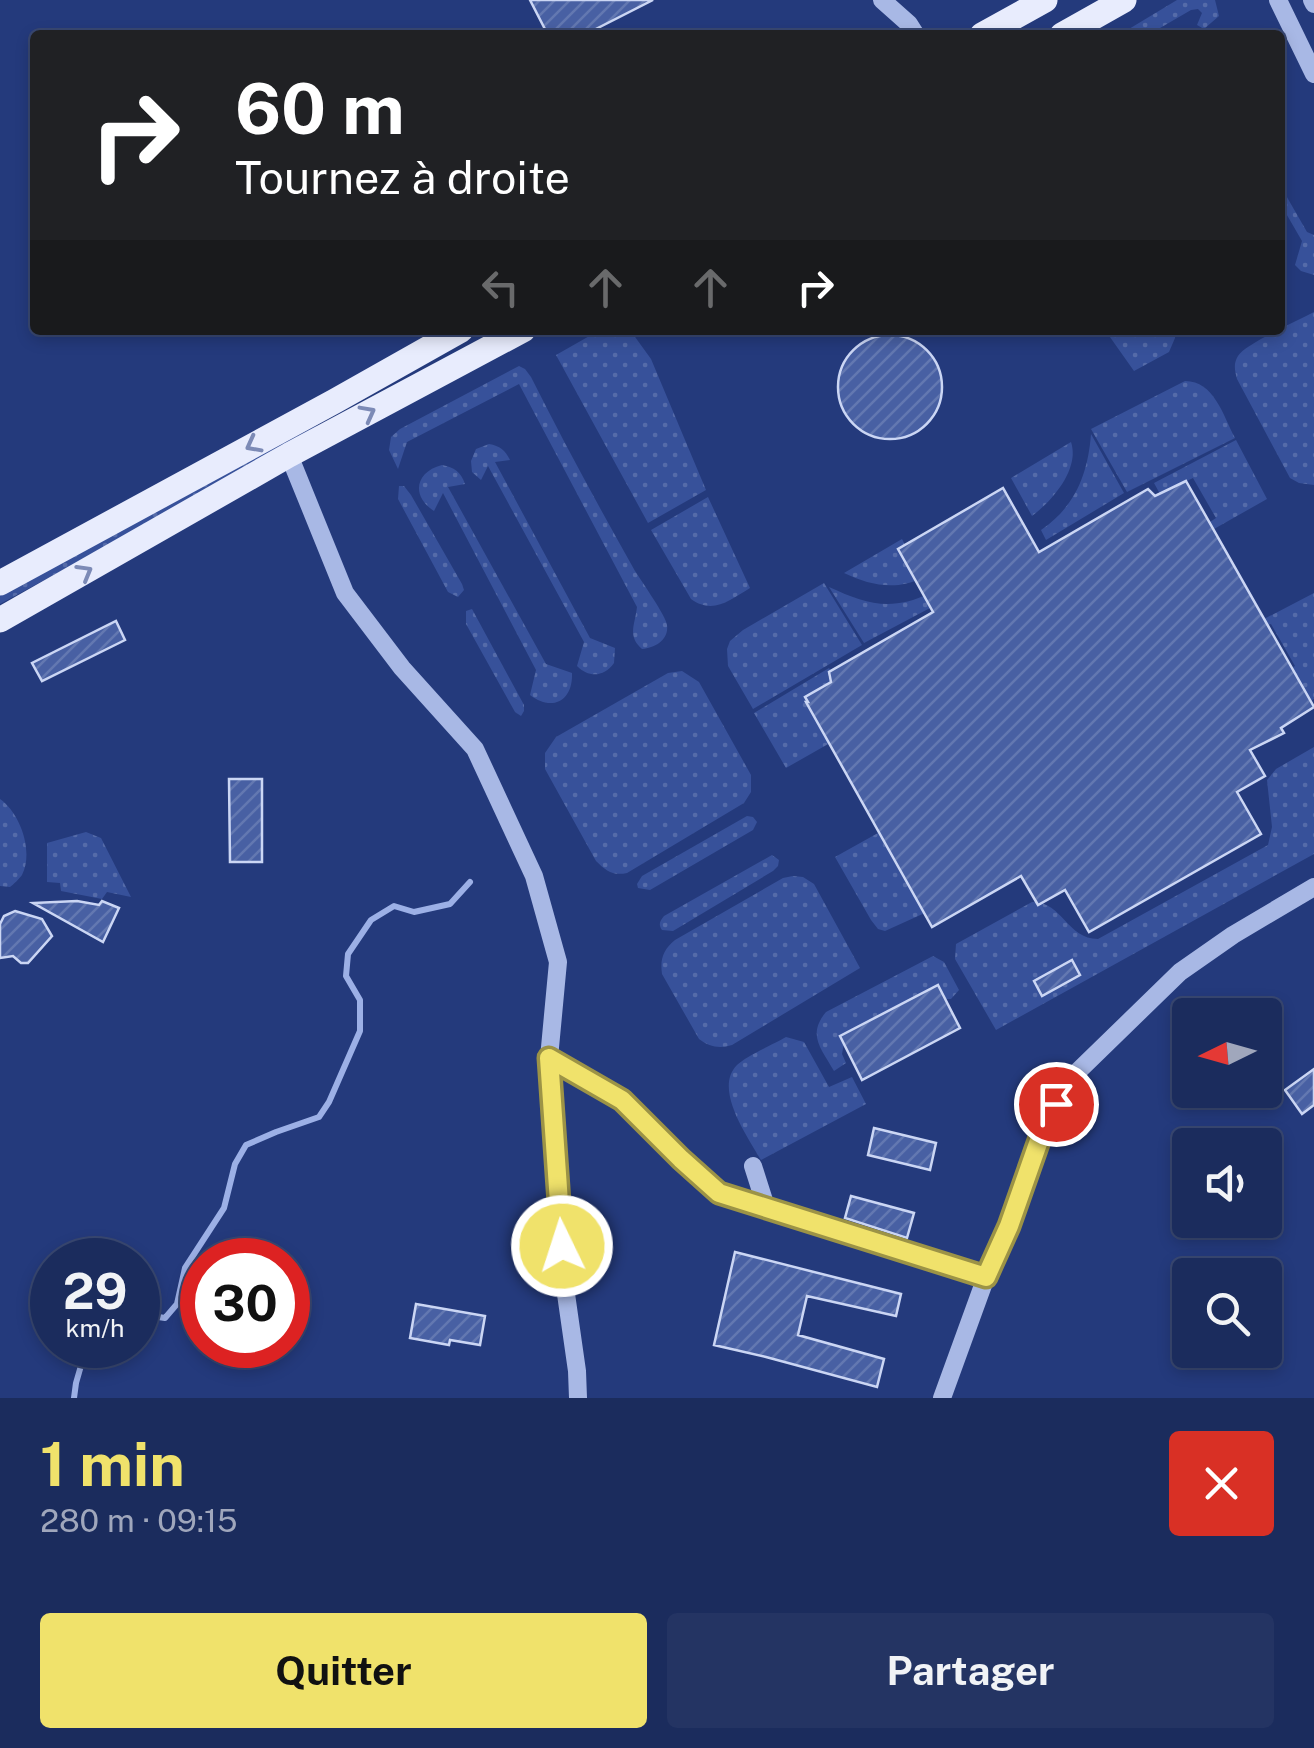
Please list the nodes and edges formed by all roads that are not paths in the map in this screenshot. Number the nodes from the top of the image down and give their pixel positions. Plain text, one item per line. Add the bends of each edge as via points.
1 (882, 0) edge
2 (1045, 0) edge
3 (1124, 0) edge
4 (1278, 0) edge
5 (1024, 25) edge
6 (912, 30) edge
7 (1071, 30) edge
8 (1314, 74) edge
9 (452, 335) edge
10 (514, 335) edge
11 (289, 455) junction
12 (0, 582) edge
13 (0, 620) edge
14 (1314, 887) edge
15 (549, 1058) junction
16 (753, 1166) dead end
17 (767, 1210) junction
18 (986, 1277) junction
19 (578, 1398) edge
20 (942, 1398) edge

1 - 6 street
2 - 5 main road
3 - 7 main road
4 - 8 street
9 -> 12 main road
11 -> 10 main road
13 -> 11 main road
11 - 15 street via 345,594 474,749 534,876 558,962
14 - 18 street via 1180,972 1069,1080
15 - 17 street via 622,1100 719,1193
15 - 19 street
16 - 17 street
17 - 18 street
18 - 20 street

